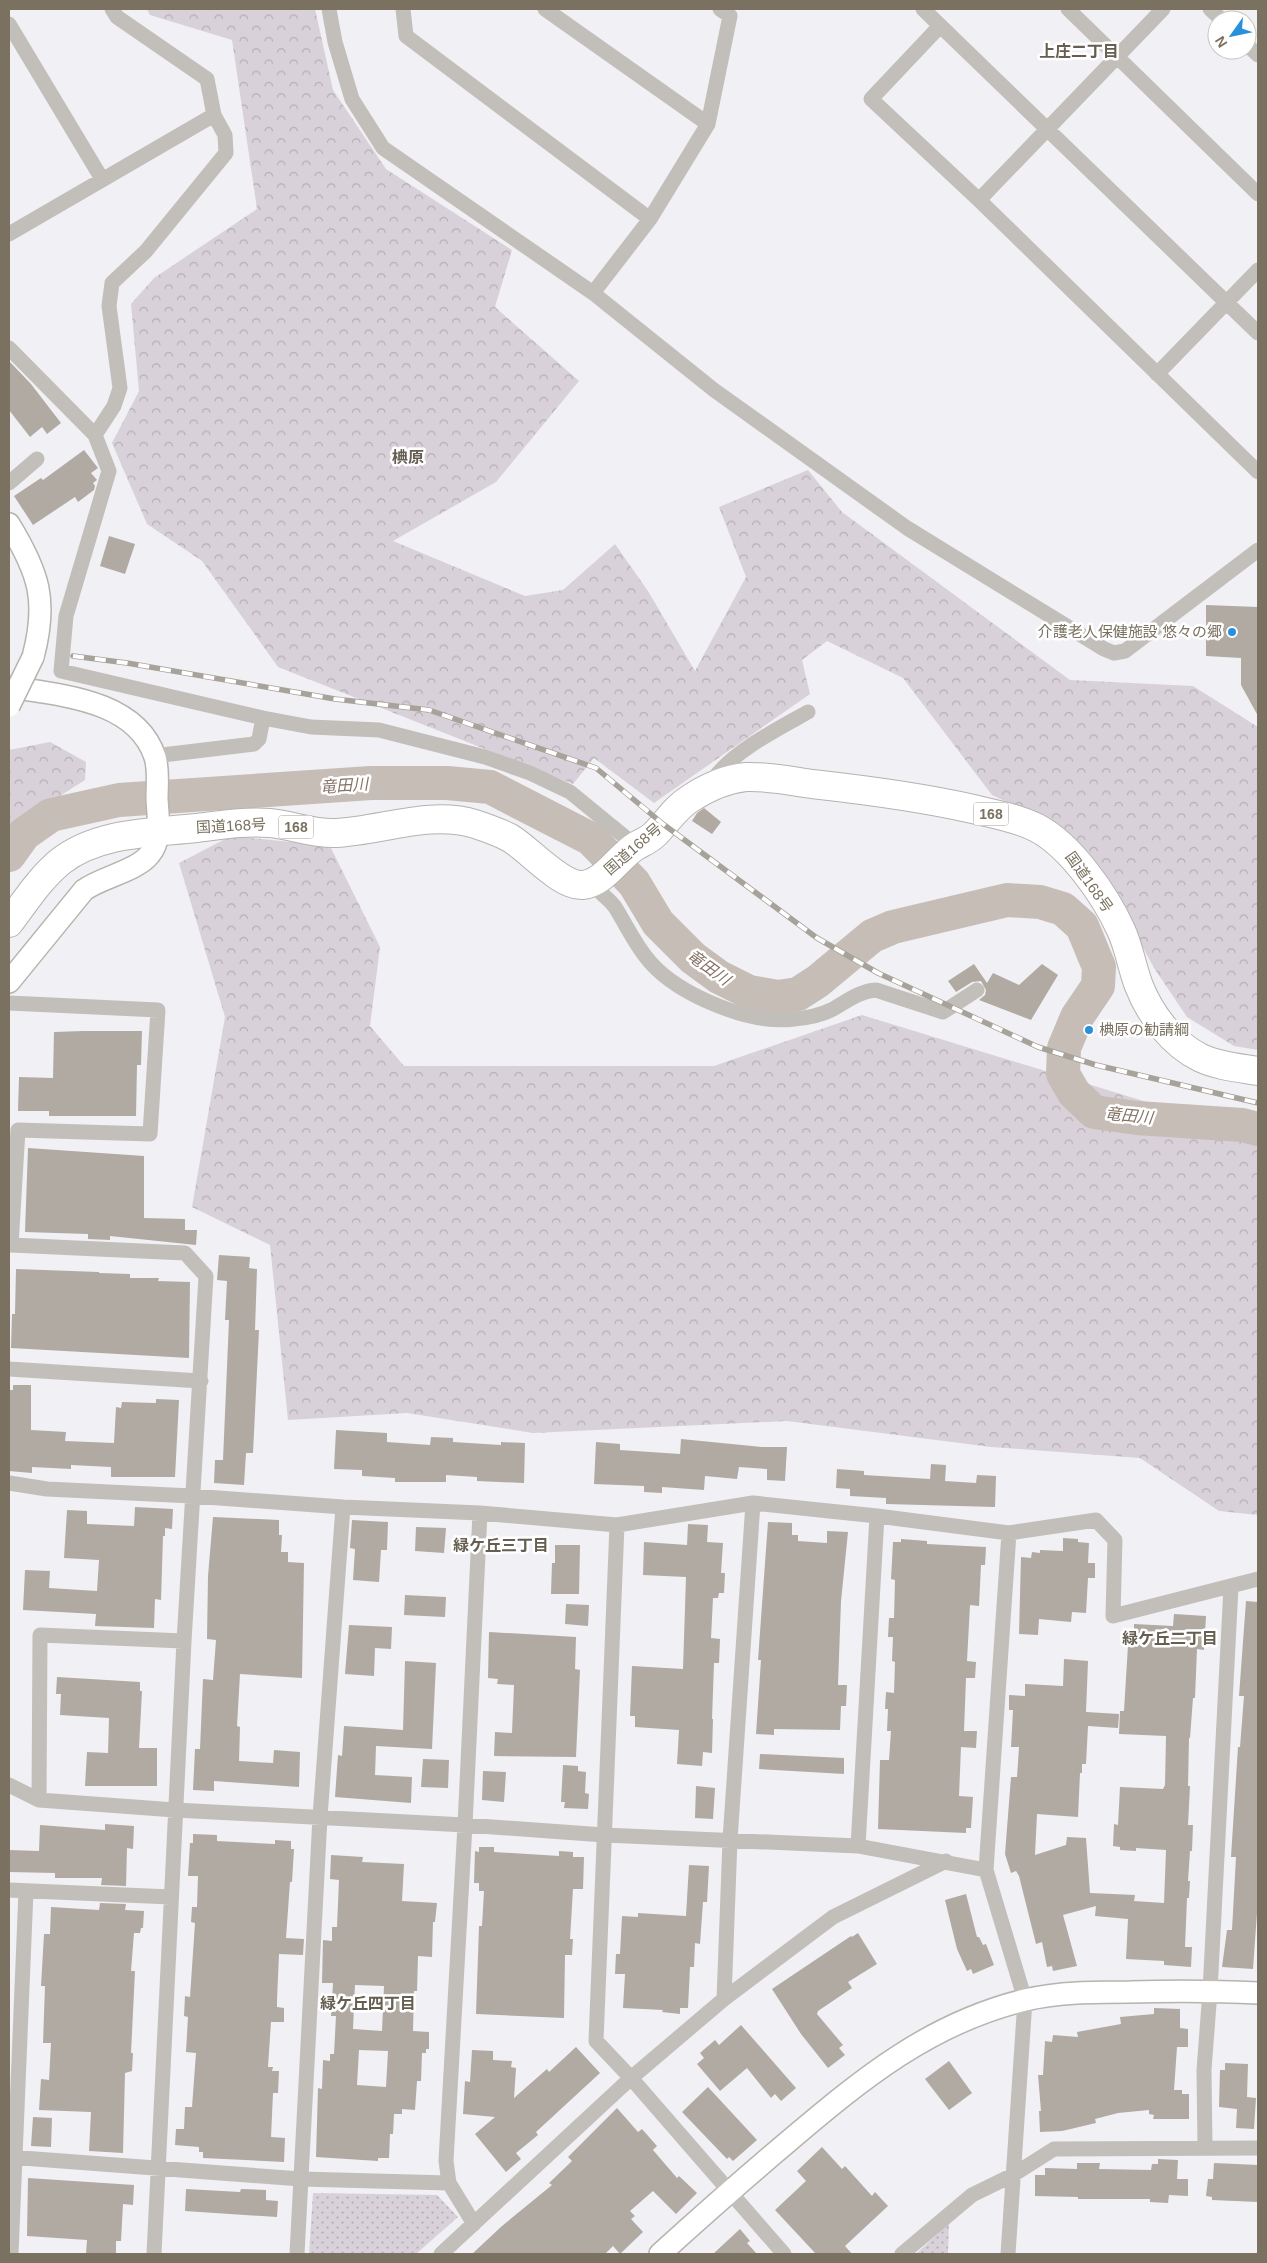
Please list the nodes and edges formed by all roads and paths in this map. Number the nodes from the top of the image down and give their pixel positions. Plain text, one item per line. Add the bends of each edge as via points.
1 (112, 9) edge
2 (329, 9) edge
3 (403, 9) edge
4 (546, 9) edge
5 (720, 9) edge
6 (923, 9) edge
7 (1068, 9) edge
8 (1163, 9) edge
9 (9, 24) edge
10 (940, 26) junction
11 (1118, 57) junction
12 (214, 115) junction
13 (708, 124) junction
14 (1048, 129) junction
15 (102, 179) junction
16 (1258, 194) edge
17 (979, 200) junction
18 (650, 219) junction
19 (9, 234) edge
20 (1258, 270) edge
21 (593, 293) junction
22 (1227, 302) junction
23 (1258, 333) edge
24 (9, 348) edge
25 (1157, 374) junction
26 (95, 435) junction
27 (37, 459) dead end
28 (1258, 472) edge
29 (9, 482) edge
30 (9, 524) edge
31 (1258, 550) edge
32 (9, 687) edge
33 (9, 706) edge
34 (808, 712) dead end
35 (263, 718) junction
36 (156, 762) junction
37 (714, 784) junction
38 (158, 823) junction
39 (631, 850) junction
40 (595, 881) junction
41 (9, 923) edge
42 (9, 982) edge
43 (977, 990) dead end
44 (9, 1003) edge
45 (1258, 1071) edge
46 (9, 1369) edge
47 (200, 1382) junction
48 (9, 1483) edge
49 (192, 1496) junction
50 (753, 1503) junction
51 (343, 1507) junction
52 (480, 1513) junction
53 (877, 1516) junction
54 (617, 1525) junction
55 (1009, 1534) junction
56 (1258, 1579) edge
57 (1231, 1587) junction
58 (184, 1641) junction
59 (9, 1785) edge
60 (39, 1800) junction
61 (175, 1810) junction
62 (320, 1817) junction
63 (466, 1825) junction
64 (604, 1835) junction
65 (730, 1840) junction
66 (858, 1846) junction
67 (946, 1861) junction
68 (986, 1870) junction
69 (9, 1890) edge
70 (26, 1891) junction
71 (172, 1898) junction
72 (1210, 1990) junction
73 (1258, 1993) edge
74 (724, 1998) junction
75 (1025, 2000) junction
76 (632, 2078) junction
77 (1205, 2147) junction
78 (1258, 2148) edge
79 (12, 2158) edge
80 (159, 2169) junction
81 (1014, 2175) junction
82 (301, 2179) junction
83 (449, 2182) junction
84 (729, 2192) junction
85 (474, 2224) junction
86 (11, 2254) edge
87 (154, 2254) edge
88 (297, 2254) edge
89 (441, 2254) edge
90 (660, 2254) edge
91 (784, 2254) edge
92 (902, 2254) edge
93 (1008, 2254) edge

1 - 12 street via 117,17 207,79
2 - 21 street via 352,99 383,148
3 - 18 street via 406,36
4 - 13 street
5 - 13 street via 730,16
6 - 10 street
7 - 11 street
8 - 11 street
9 - 15 street
10 - 14 street
10 - 17 street via 871,99
11 - 14 street
11 - 16 street
12 - 15 street
12 - 26 street via 225,135 226,153 146,251 112,283 109,306 120,388 114,406
13 - 18 street
14 - 17 street
14 - 22 street
15 - 19 street
17 - 25 street
18 - 21 street
20 - 22 street
21 - 31 street via 714,390 907,528 1114,653 1125,650
22 - 23 street
22 - 25 street
24 - 26 street
25 - 28 street
26 - 35 street via 109,471 66,616 61,671
27 - 29 street
30 - 33 street, bridge via 29,559 41,601 33,657
32 - 36 street via 81,699 116,713 132,724
34 - 37 street via 769,734 724,766
35 - 36 street via 260,739 254,744
35 - 39 street via 311,727 379,730 485,757 530,773 570,792
36 - 38 street
37 - 39 highway, 国道168号 / 168 via 688,799 653,836
37 - 45 highway, 国道168号 / 168 via 750,777 863,790 945,803 1036,828 1065,848 1099,892 1121,929 1140,989 1154,1016 1173,1038 1201,1058
38 - 40 highway, 国道168号 / 168 via 245,822 325,833 451,820 470,823 510,838 573,884 585,885
38 - 41 highway, 国道168号 / 168 via 86,846 64,859 47,873
38 - 42 street via 156,845 150,855 84,890
39 - 40 highway, 国道168号 / 168
40 - 43 street via 650,963 671,981 717,1006 754,1016 793,1019 829,1011 865,991 876,990 943,1012
44 - 47 street via 158,1010 150,1134 18,1130 11,1245 185,1253 206,1276
46 - 47 street
47 - 49 street
48 - 49 street via 47,1489
49 - 51 street
49 - 58 street
50 - 53 street
50 - 54 street
50 - 65 street
51 - 52 street
51 - 62 street
52 - 54 street
52 - 63 street
53 - 55 street
53 - 66 street
54 - 64 street
55 - 57 street via 1096,1520 1115,1540 1113,1616
55 - 68 street
56 - 57 street
57 - 72 street
58 - 60 street via 40,1635
58 - 61 street
59 - 60 street
60 - 61 street
61 - 62 street
61 - 71 street
62 - 63 street
62 - 82 street
63 - 64 street
63 - 83 street via 446,2161
64 - 65 street
64 - 76 street via 596,2040
65 - 66 street
65 - 74 street
66 - 67 street
67 - 68 street
67 - 74 street via 833,1917
68 - 75 street
69 - 70 street
70 - 71 street
70 - 79 street
71 - 80 street
72 - 73 street
72 - 75 street via 1086,1992
72 - 77 street via 1204,2070
74 - 76 street
75 - 81 street
75 - 84 street via 953,2025 905,2050 844,2094
76 - 84 street
76 - 85 street
77 - 78 street
77 - 81 street via 1054,2149
79 - 80 street
79 - 86 street
80 - 82 street
80 - 87 street
81 - 92 street via 972,2195
81 - 93 street
82 - 83 street
82 - 88 street
83 - 85 street
84 - 90 street
84 - 91 street
85 - 89 street

